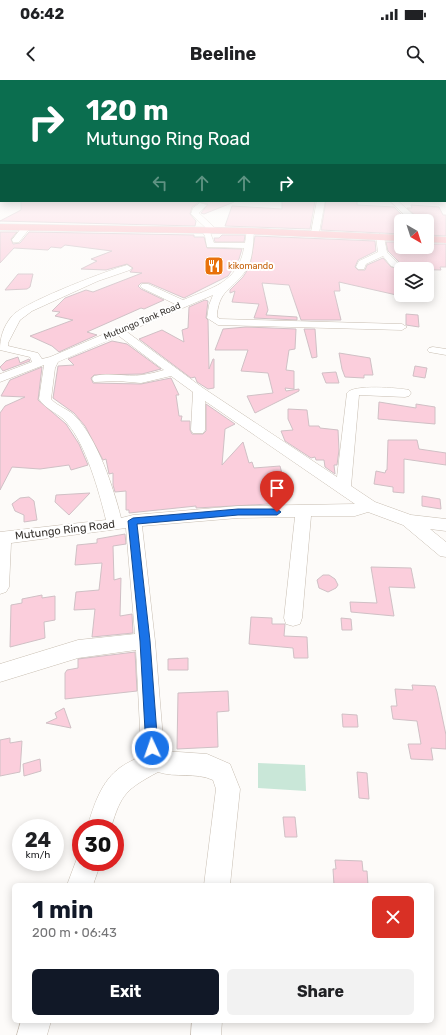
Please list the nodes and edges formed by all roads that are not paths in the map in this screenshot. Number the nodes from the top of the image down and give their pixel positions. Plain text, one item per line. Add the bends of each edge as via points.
1 (0, 227) edge
2 (205, 227) edge
3 (316, 227) edge
4 (26, 228) junction
5 (250, 231) junction
6 (209, 232) junction
7 (232, 233) junction
8 (315, 233) junction
9 (380, 236) junction
10 (394, 237) edge
11 (434, 238) edge
12 (16, 240) dead end
13 (446, 240) edge
14 (231, 246) junction
15 (249, 246) junction
16 (382, 253) junction
17 (394, 264) dead end
18 (361, 267) dead end
19 (127, 268) dead end
20 (145, 286) dead end
21 (224, 287) junction
22 (183, 304) junction
23 (5, 324) edge
24 (402, 327) dead end
25 (119, 331) junction
26 (1, 347) edge
27 (433, 350) dead end
28 (446, 352) edge
29 (53, 360) junction
30 (39, 362) junction
31 (173, 372) junction
32 (0, 378) edge
33 (98, 379) dead end
34 (199, 391) junction
35 (405, 393) dead end
36 (198, 430) dead end
37 (343, 489) junction
38 (369, 506) junction
39 (303, 512) junction
40 (409, 521) junction
41 (124, 523) junction
42 (446, 525) edge
43 (2, 538) edge
44 (446, 551) edge
45 (0, 587) edge
46 (293, 618) dead end
47 (145, 641) junction
48 (0, 673) edge
49 (156, 760) junction
50 (102, 819) edge
51 (85, 871) edge
52 (81, 883) edge
53 (217, 883) edge
54 (35, 1023) edge
55 (207, 1023) edge
56 (32, 1035) edge
57 (206, 1035) edge

1 - 4 main road
2 - 6 street
3 - 8 street
4 - 6 main road
4 - 12 street
5 - 7 main road
5 - 8 main road
5 - 15 street, Mutungo Tank Road
6 - 7 main road
6 - 14 street via 210,245
7 - 14 street
8 - 9 main road
9 - 10 main road
9 - 16 street
11 - 13 main road
14 - 15 street
15 - 21 street, Mutungo Tank Road via 244,267
16 - 17 street
16 - 18 street via 362,263
19 - 23 street via 28,308
20 - 22 street
21 - 22 street, Mutungo Tank Road
21 - 24 street via 218,293 212,310 212,318 218,322
22 - 25 street, Mutungo Tank Road
23 - 26 street
25 - 29 street, Mutungo Tank Road
25 - 31 street
26 - 30 street via 34,355
27 - 28 street
29 - 30 street, Mutungo Tank Road
29 - 41 street via 49,368 44,399 50,407 71,420 82,437 106,493
30 - 32 street, Mutungo Tank Road
31 - 33 street via 141,379
31 - 34 street
34 - 36 street
34 - 37 street
35 - 37 street via 354,393
37 - 38 street
38 - 39 street, Mutungo Ring Road via 355,510
38 - 40 street
39 - 41 street, Mutungo Ring Road via 238,512
39 - 46 street
40 - 42 street
40 - 44 street
41 - 43 street, Mutungo Ring Road
41 - 47 street
43 - 45 street
47 - 48 street via 78,649
47 - 49 street via 152,748
49 - 50 street via 118,782
49 - 53 street via 168,764 207,766 222,772 228,789
51 - 52 street
54 - 56 street
55 - 57 street

